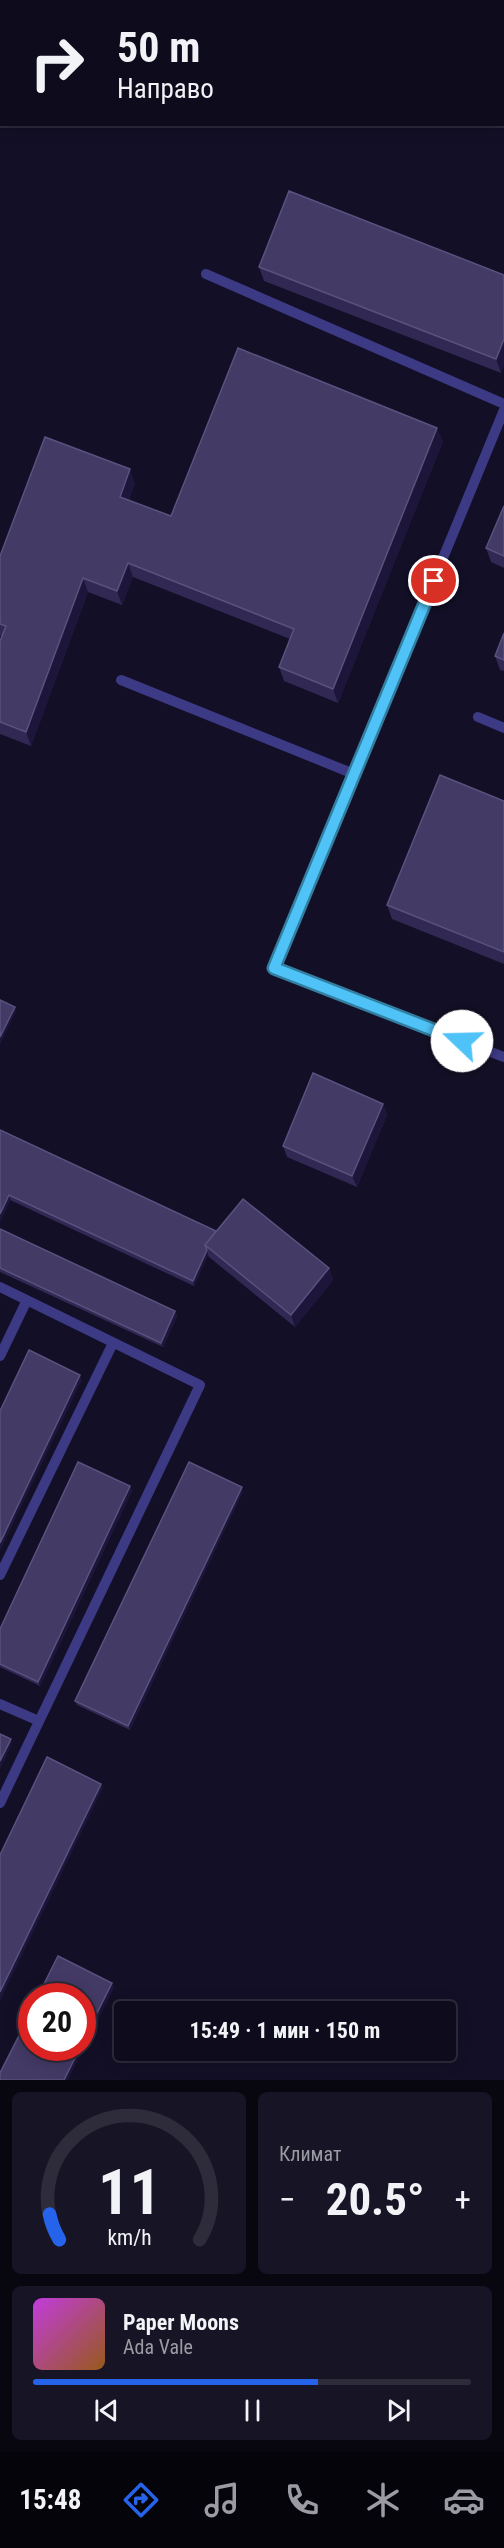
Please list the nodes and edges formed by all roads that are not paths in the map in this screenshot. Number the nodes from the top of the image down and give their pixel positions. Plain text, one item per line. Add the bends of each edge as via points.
1 (206, 274) dead end
2 (504, 404) edge
3 (504, 410) edge
4 (121, 680) dead end
5 (478, 717) dead end
6 (504, 728) edge
7 (354, 774) junction
8 (504, 1057) edge
9 (0, 1287) edge
10 (27, 1300) junction
11 (113, 1343) junction
12 (0, 1356) edge
13 (0, 1575) edge
14 (0, 1704) edge
15 (39, 1721) junction
16 (0, 1803) edge

1 - 2 lane
3 - 7 lane
4 - 7 lane
5 - 6 lane
7 - 8 lane via 274,968
9 - 10 lane
10 - 11 lane
10 - 12 lane
11 - 13 lane
11 - 15 lane via 200,1385
14 - 15 lane
15 - 16 lane

